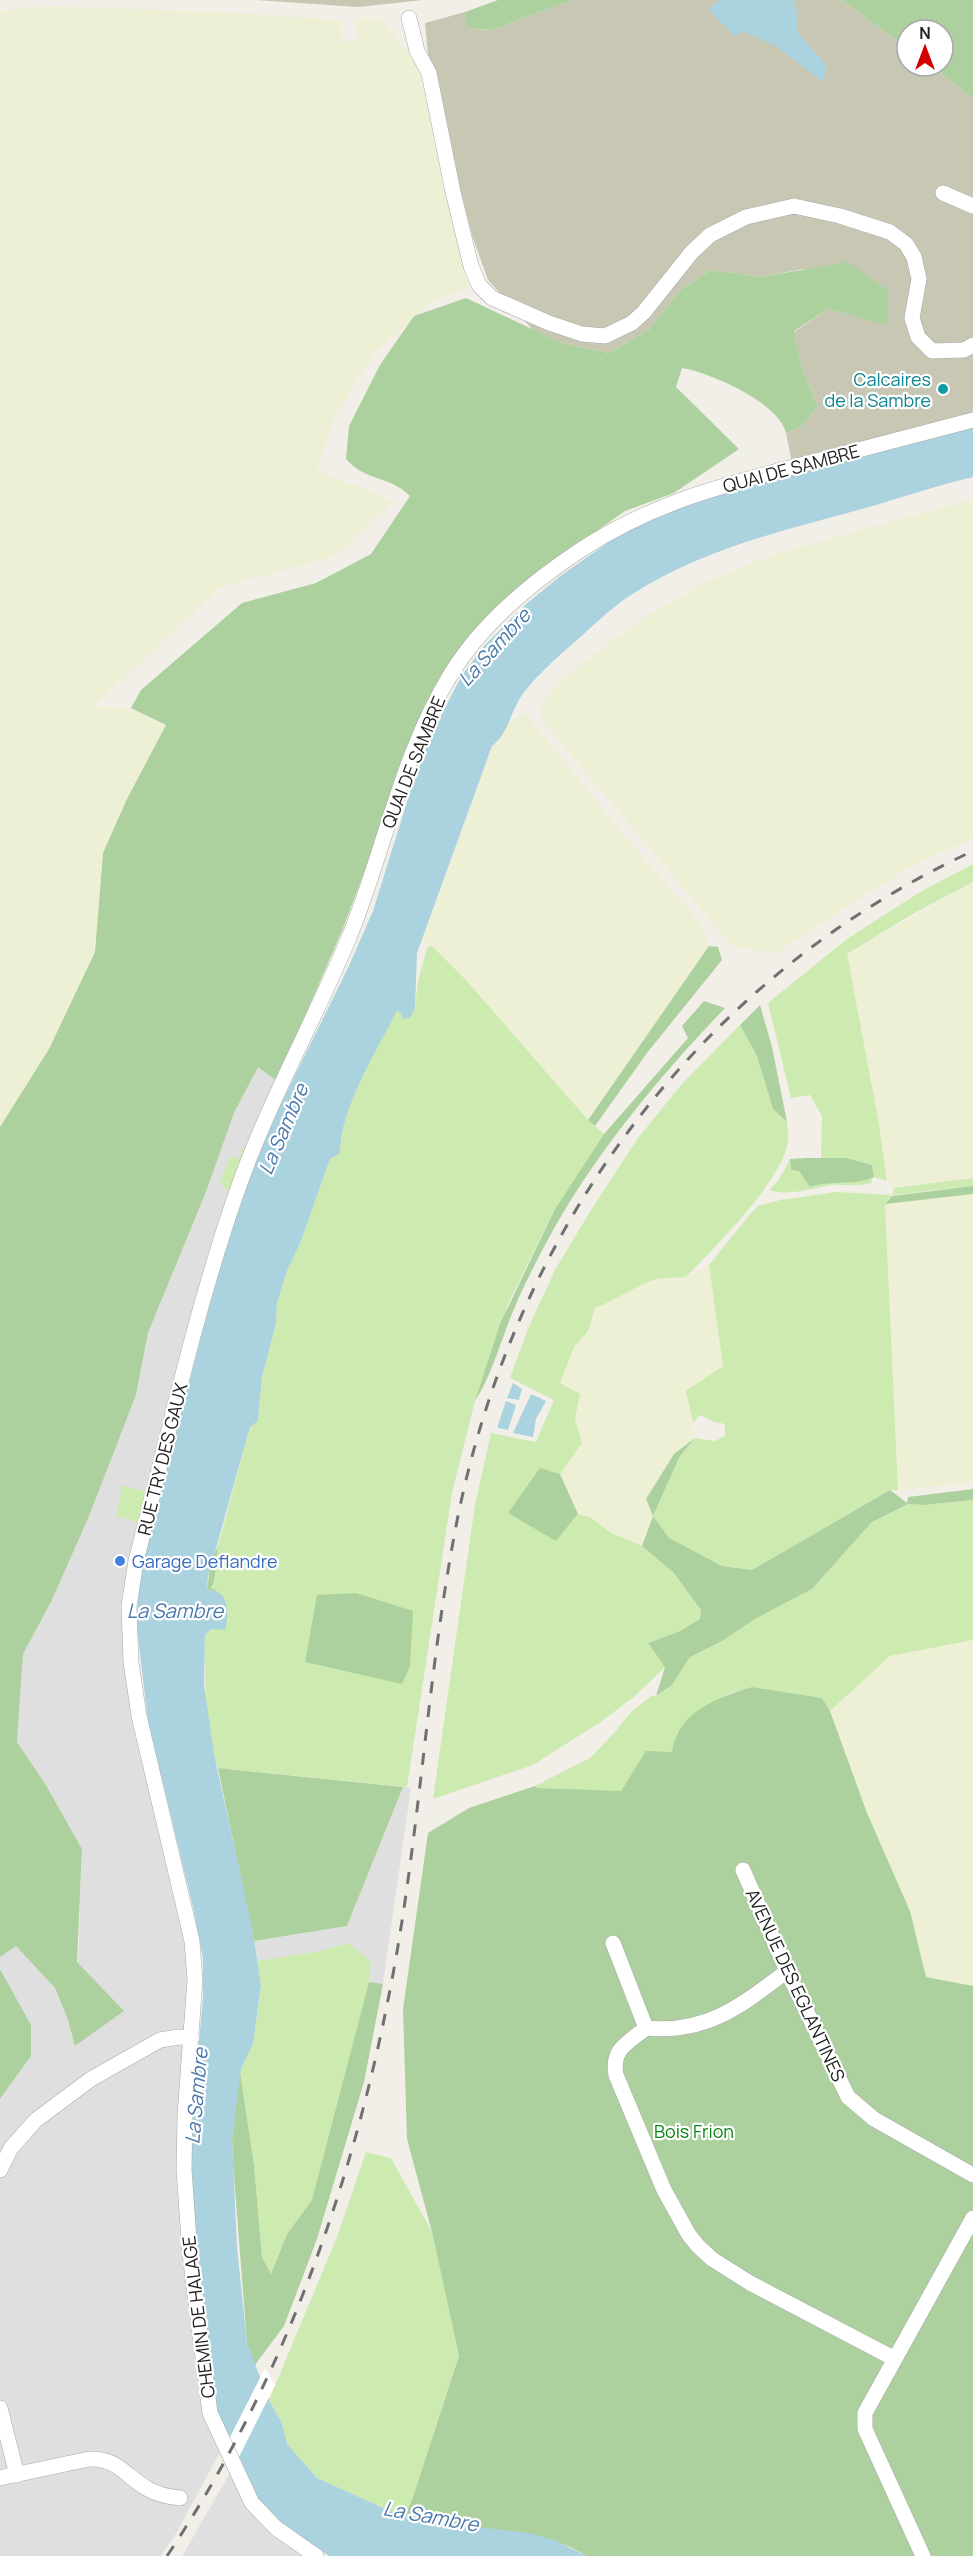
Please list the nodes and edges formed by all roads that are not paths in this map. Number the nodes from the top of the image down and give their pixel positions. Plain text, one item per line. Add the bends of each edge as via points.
1 (409, 18) dead end
2 (943, 194) dead end
3 (973, 206) edge
4 (973, 345) edge
5 (973, 420) edge
6 (258, 1135) joint
7 (743, 1870) dead end
8 (613, 1943) dead end
9 (786, 1971) junction
10 (646, 2028) junction
11 (192, 2038) junction
12 (0, 2170) edge
13 (973, 2175) edge
14 (973, 2218) edge
15 (895, 2359) junction
16 (0, 2408) edge
17 (17, 2475) junction
18 (0, 2478) edge
19 (180, 2498) dead end
20 (316, 2556) edge
21 (924, 2556) edge

1 - 4 street via 417,51 429,73 471,266 479,285 492,298 582,334 606,336 644,312 710,235 746,217 794,206 890,232 906,244 915,257 919,279 912,318 918,337 932,351 964,350
2 - 3 street
5 - 6 street, QUAI DE SAMBRE via 657,507 578,552 522,594 494,621 469,648 435,701 350,933
6 - 11 street, RUE TRY DES GAUX via 216,1256 136,1561 129,1606 131,1662 140,1716 192,1941
7 - 9 street, AVENUE DES EGLANTINES
8 - 10 street
9 - 10 street via 716,2019 683,2028
9 - 13 street, AVENUE DES EGLANTINES via 848,2097 874,2119
10 - 15 street via 617,2052 615,2075 664,2190 689,2235 712,2259 750,2283
11 - 12 street via 160,2040 91,2079 36,2120 12,2148
11 - 20 street, CHEMIN DE HALAGE via 184,2169 190,2254 210,2413 252,2503 276,2528
14 - 15 street
15 - 21 street via 863,2421
16 - 17 street
17 - 18 street
17 - 19 street via 103,2458 149,2489

